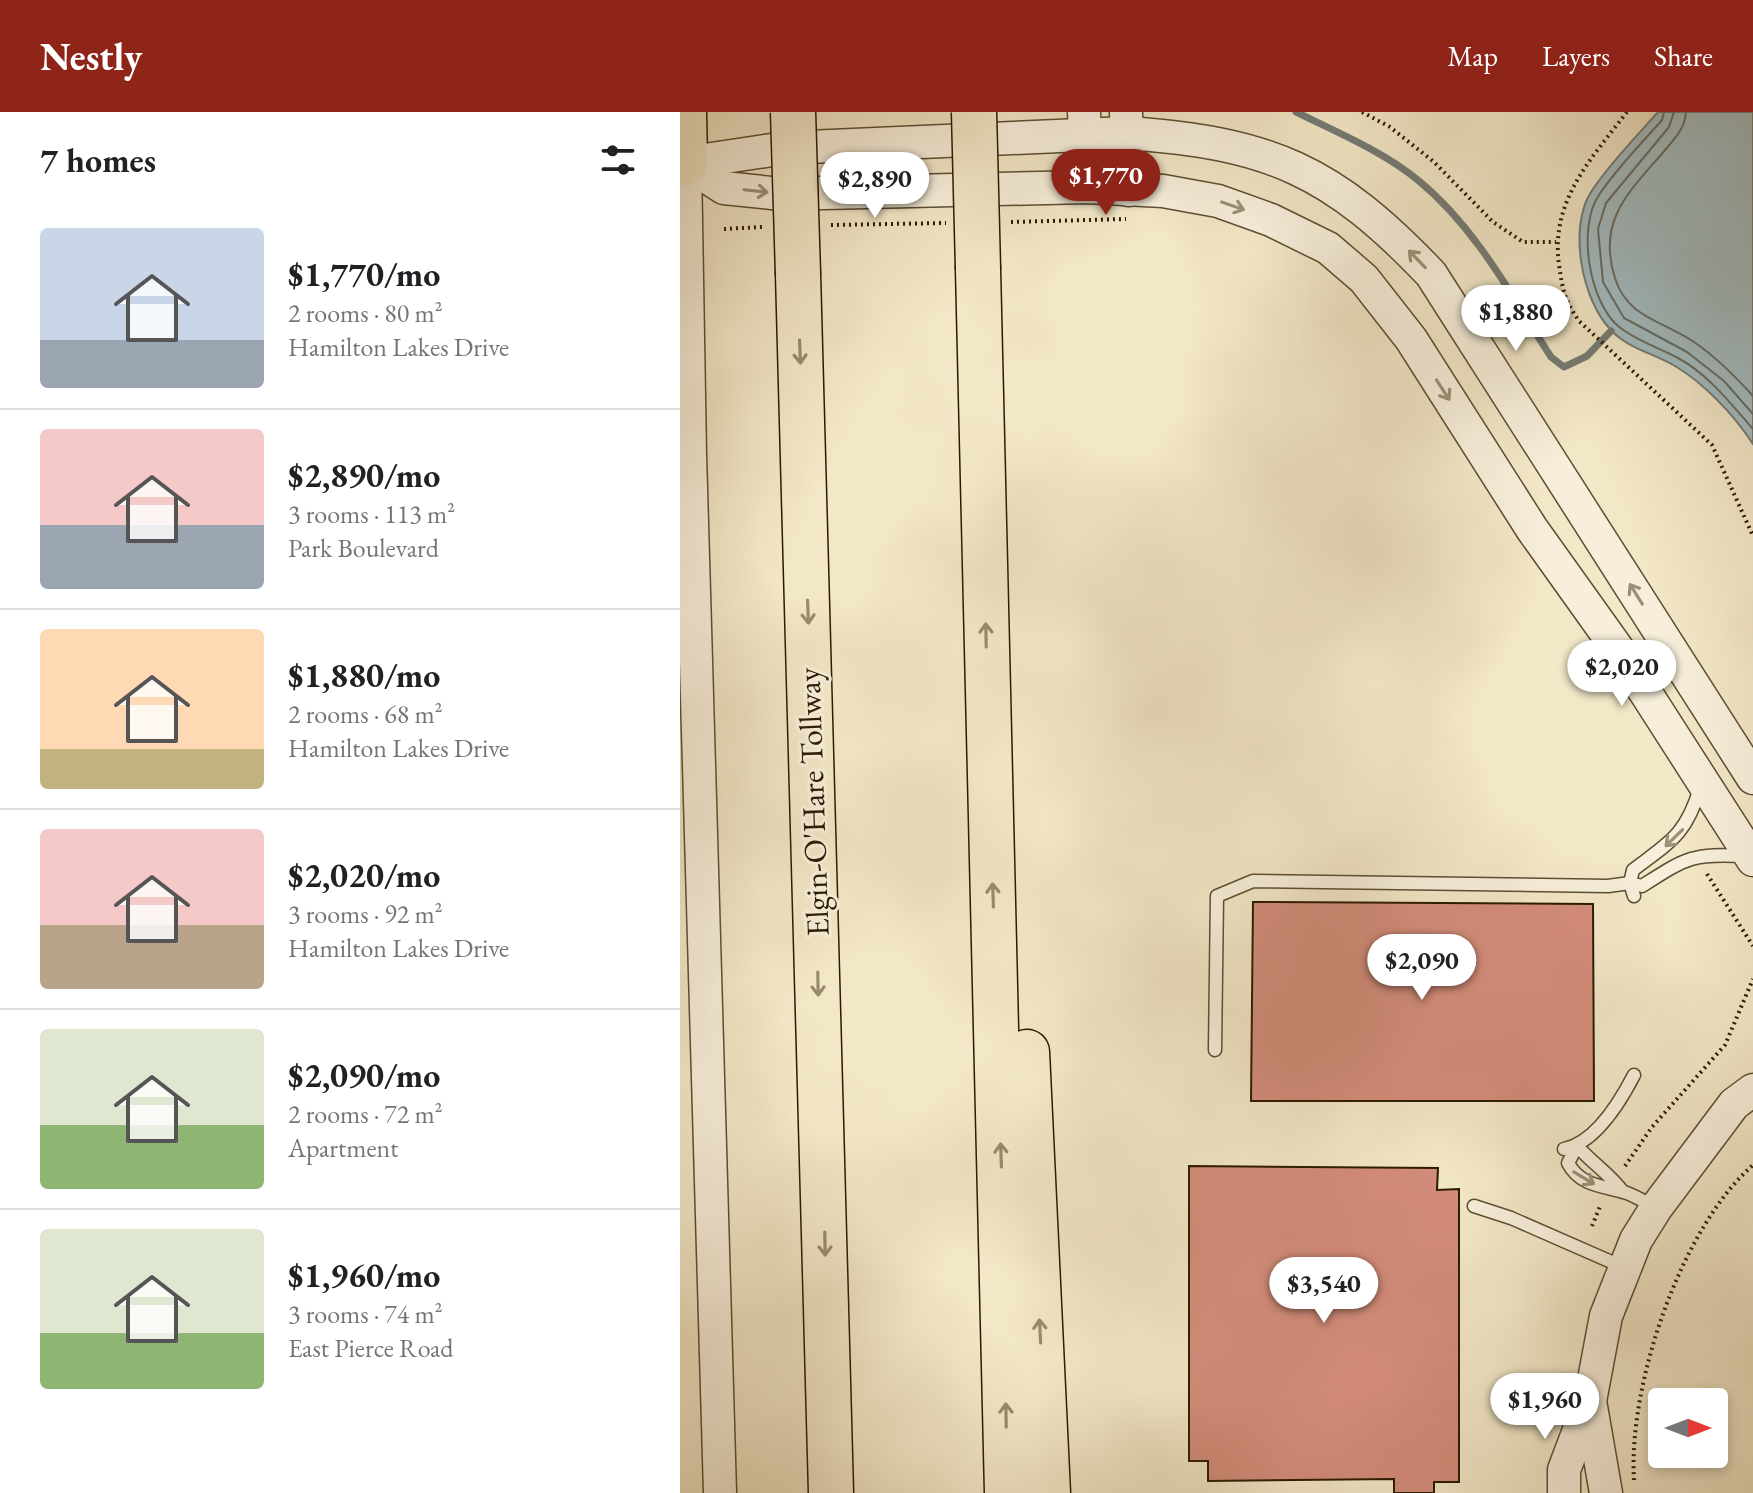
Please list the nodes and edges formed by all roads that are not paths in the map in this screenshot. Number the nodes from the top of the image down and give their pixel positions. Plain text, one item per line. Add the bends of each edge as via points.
1 (684, 112) edge
2 (793, 112) edge
3 (974, 112) edge
4 (1126, 122) edge
5 (1084, 123) edge
6 (685, 163) junction
7 (1087, 187) junction
8 (1129, 190) junction
9 (989, 747) junction
10 (1753, 778) edge
11 (1702, 781) junction
12 (1752, 859) edge
13 (1630, 883) junction
14 (1634, 896) dead end
15 (1215, 1050) dead end
16 (1634, 1075) dead end
17 (1753, 1090) edge
18 (1570, 1148) junction
19 (1616, 1188) junction
20 (1474, 1206) dead end
21 (1656, 1208) junction
22 (1625, 1268) junction
23 (1590, 1401) junction
24 (1620, 1488) edge
25 (720, 1493) edge
26 (831, 1493) edge
27 (1007, 1493) edge
28 (1048, 1493) edge
29 (1564, 1493) edge

1 - 6 highway
2 -> 26 highway, Elgin-O'Hare Tollway, bridge
9 -> 3 highway, bridge
4 - 5 street
4 - 8 street
10 -> 4 street via 1431,274 1387,227 1310,173 1262,153
5 - 6 street via 785,148
5 - 7 street
6 -> 7 street via 724,188 781,194
6 - 25 street
7 - 8 street
8 -> 11 street via 1218,201 1271,220 1328,248 1364,279 1411,339
27 -> 9 highway
28 -> 9 highway via 1020,877
11 - 12 street
11 -> 13 lane via 1684,829 1633,870
12 - 13 lane via 1705,854 1642,886
13 - 14 lane
13 - 15 lane via 1253,881 1217,896
16 - 18 lane via 1624,1095
17 - 21 street via 1734,1104
18 - 19 lane
18 -> 19 lane via 1572,1172
19 - 21 lane
20 - 22 lane
21 - 22 street
22 - 23 street via 1606,1316
23 - 24 street
23 - 29 street via 1564,1470

